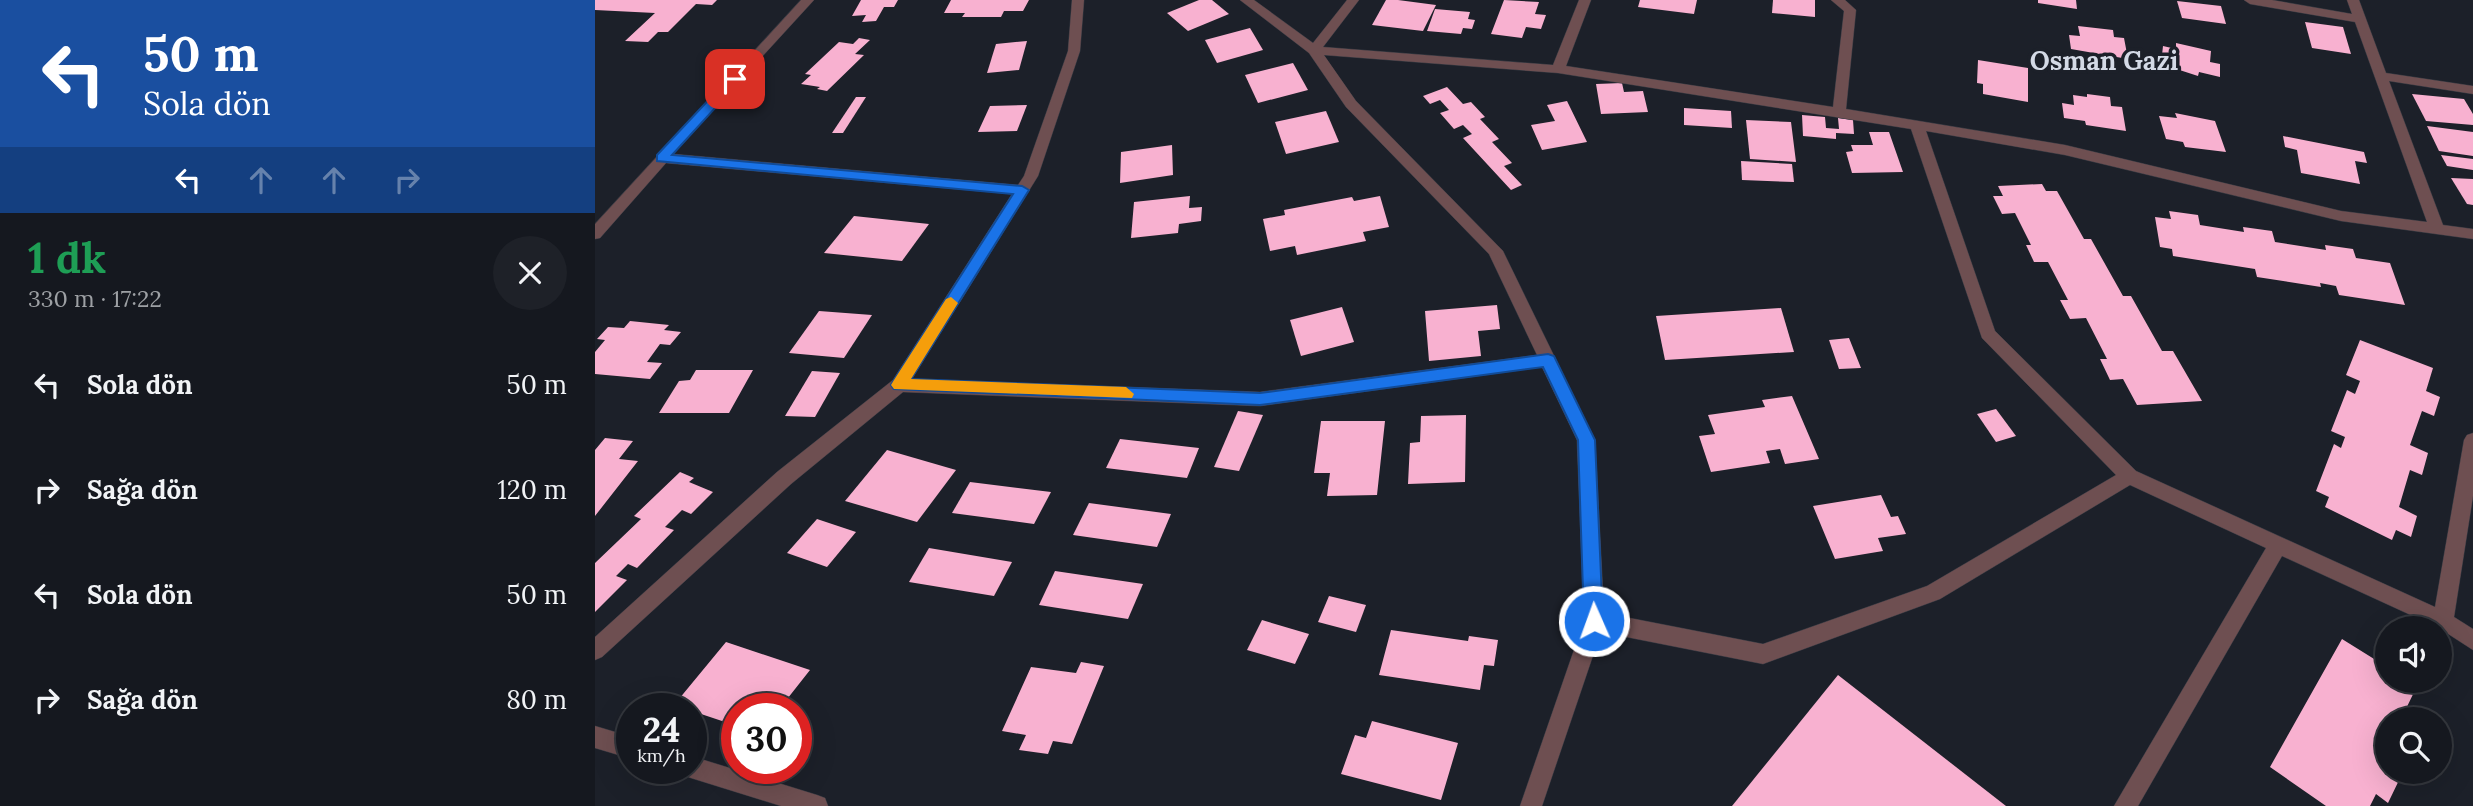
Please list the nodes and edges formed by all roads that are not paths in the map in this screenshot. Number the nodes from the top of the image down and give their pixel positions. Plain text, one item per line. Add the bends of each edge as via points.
1 (808, 0) edge
2 (1078, 0) edge
3 (1246, 0) edge
4 (1353, 0) edge
5 (1585, 0) edge
6 (1837, 0) edge
7 (2250, 0) edge
8 (2353, 0) edge
9 (2361, 19) junction
10 (1314, 50) junction
11 (1558, 69) junction
12 (2382, 76) junction
13 (2473, 90) edge
14 (1839, 112) junction
15 (1917, 125) junction
16 (662, 158) junction
17 (1022, 190) junction
18 (2437, 229) junction
19 (595, 234) edge
20 (2473, 234) edge
21 (1548, 360) junction
22 (899, 385) junction
23 (2473, 440) edge
24 (2129, 475) junction
25 (2278, 545) junction
26 (2432, 616) edge
27 (2444, 616) edge
28 (1594, 621) junction
29 (2452, 627) edge
30 (2473, 640) edge
31 (595, 650) edge
32 (595, 737) edge
33 (616, 743) edge
34 (707, 772) edge
35 (817, 806) edge
36 (1531, 806) edge
37 (2125, 806) edge

1 - 16 street
2 - 17 street via 1074,51 1031,176
3 - 10 street
4 - 10 street
5 - 11 street
6 - 14 street via 1850,10
7 - 9 street
8 - 9 street
9 - 12 street
10 - 11 street
10 - 21 street via 1350,104 1495,251
11 - 14 street
12 - 13 street
12 - 18 street
14 - 15 street
15 - 18 street via 2064,150 2340,216
15 - 24 street via 1988,334
16 - 17 street
16 - 19 street
17 - 22 street
18 - 20 street
21 - 22 street via 1260,399
21 - 28 street via 1586,440
22 - 31 street via 783,478
23 - 27 street
24 - 25 street
24 - 28 street via 1933,593 1763,654
25 - 26 street
25 - 37 street
28 - 36 street
29 - 30 street
32 - 33 street
34 - 35 street

